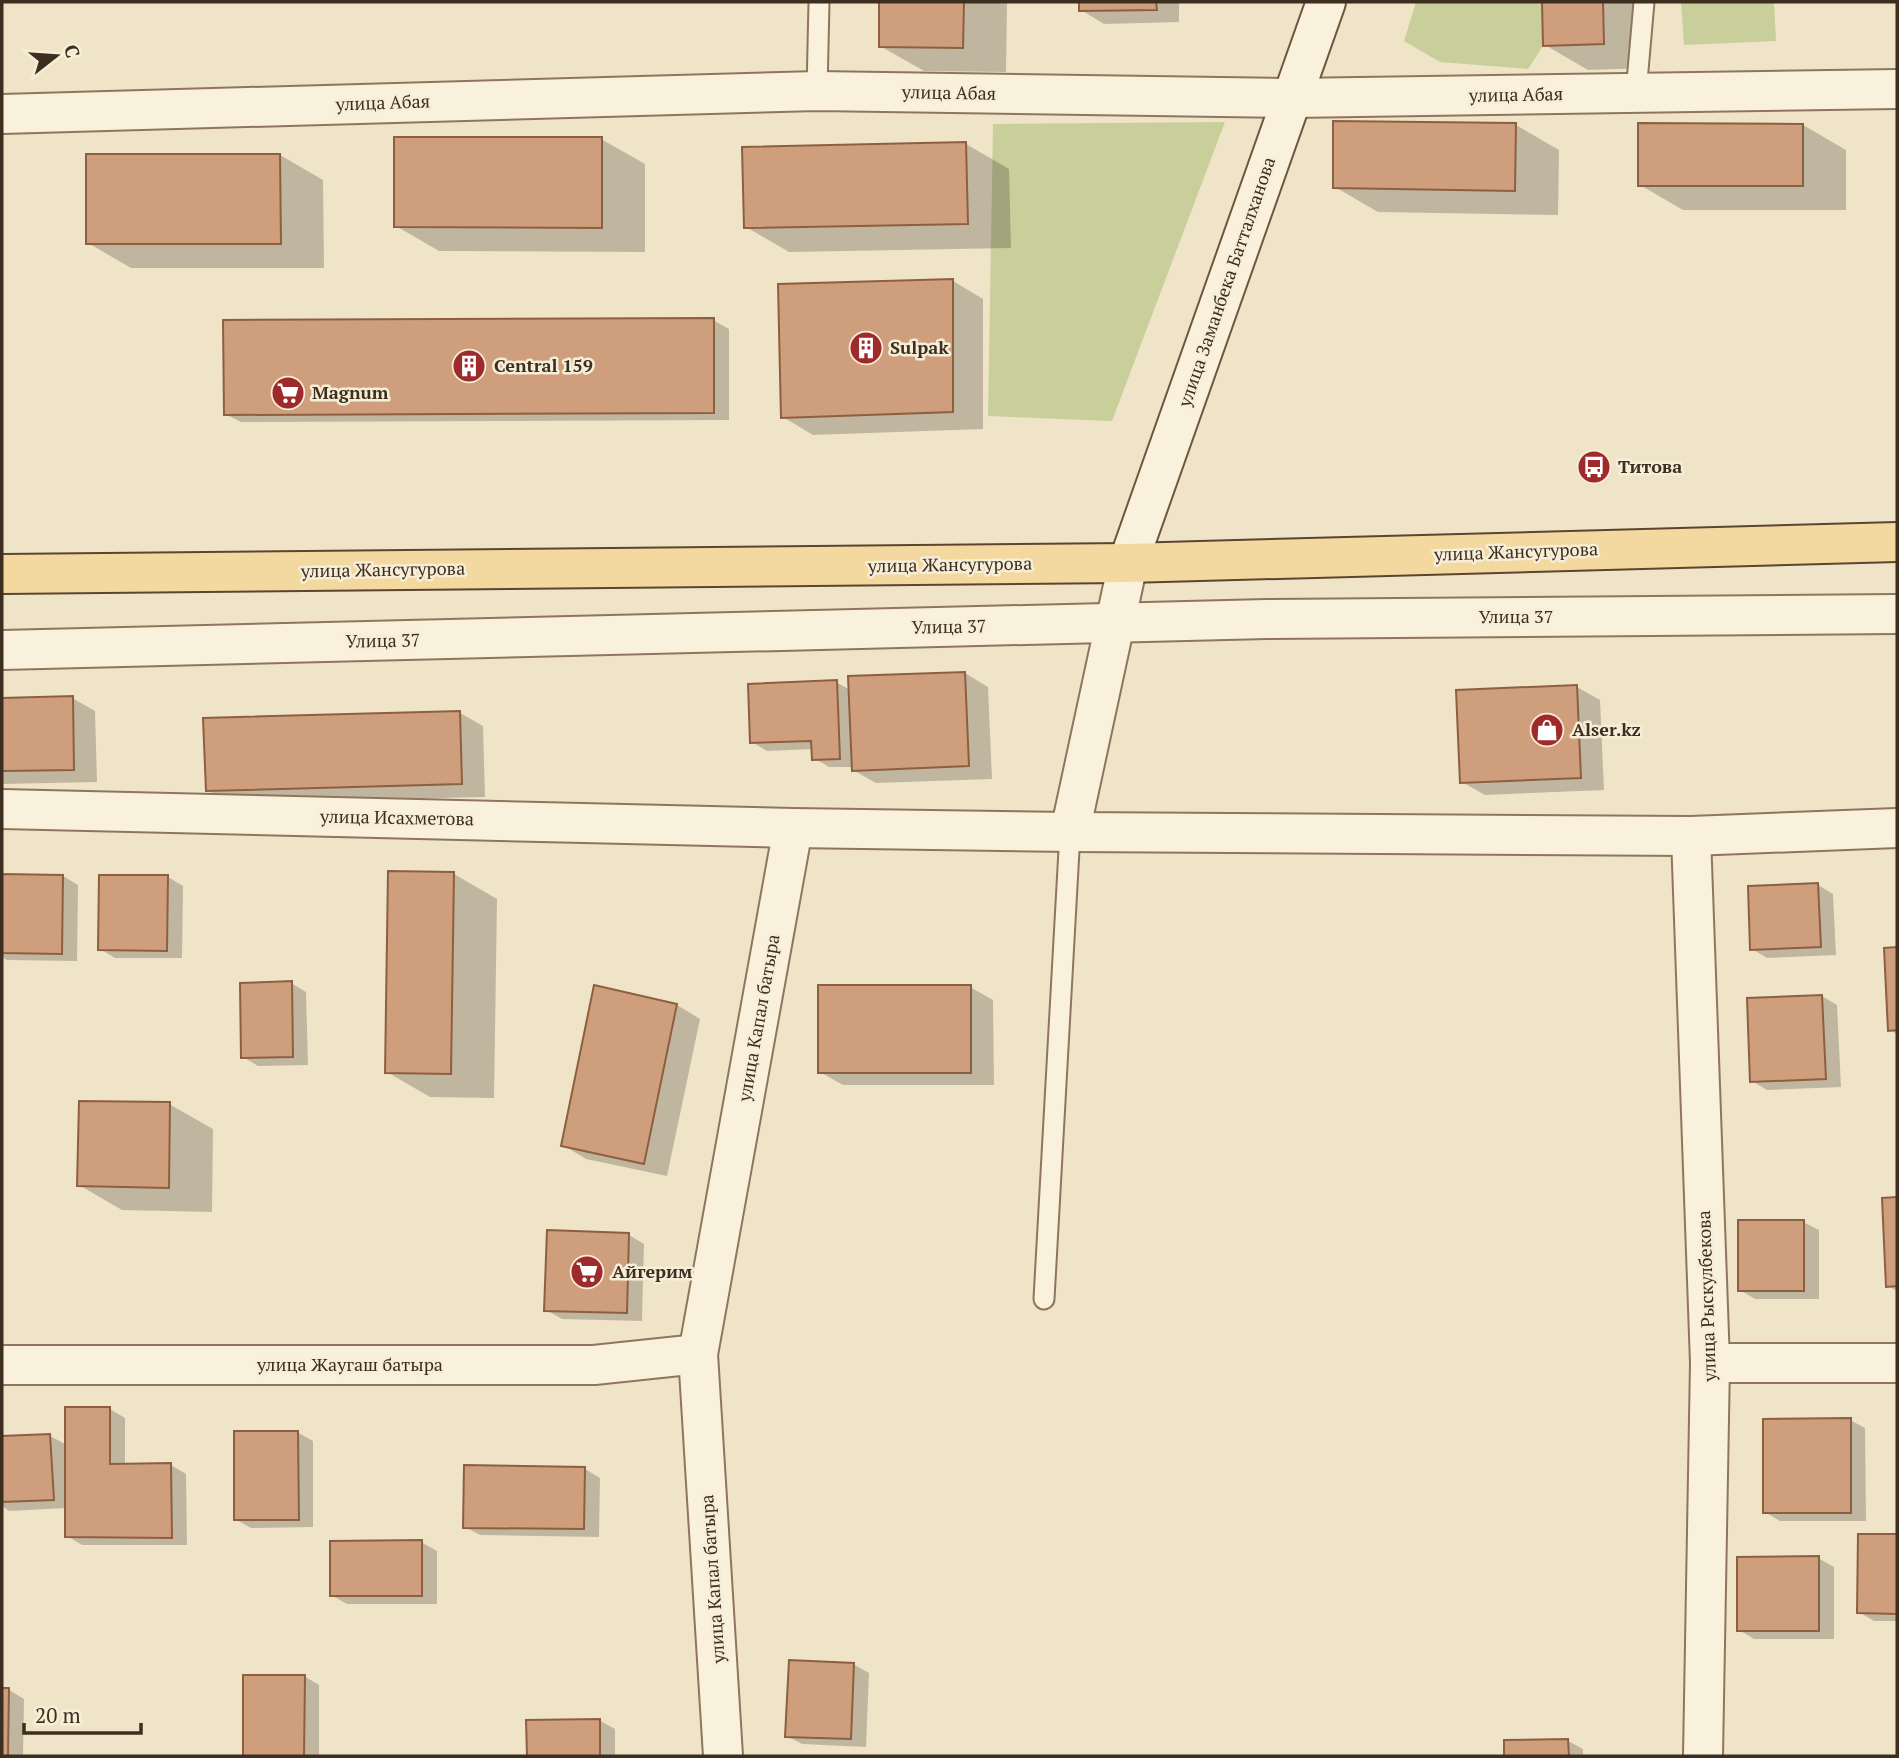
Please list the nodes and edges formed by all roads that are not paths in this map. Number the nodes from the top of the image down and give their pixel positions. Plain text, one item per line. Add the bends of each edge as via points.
1 (819, 2) edge
2 (1326, 2) edge
3 (1644, 2) edge
4 (1897, 89) edge
5 (817, 91) junction
6 (1636, 93) junction
7 (1292, 98) junction
8 (2, 114) edge
9 (1897, 542) edge
10 (1128, 563) junction
11 (2, 574) edge
12 (1897, 614) edge
13 (2, 650) edge
14 (2, 809) edge
15 (793, 828) junction
16 (1897, 828) edge
17 (1070, 832) junction
18 (1690, 836) junction
19 (1044, 1299) dead end
20 (698, 1354) junction
21 (1710, 1363) junction
22 (1897, 1363) edge
23 (2, 1365) edge
24 (723, 1756) edge
25 (1703, 1756) edge

1 - 5 lane
2 - 7 street, улица Заманбека Батталханова
3 - 6 lane
4 - 6 street, улица Абая
5 - 7 street, улица Абая
5 - 8 street, улица Абая
6 - 7 street, улица Абая
7 - 10 street, улица Заманбека Батталханова
9 - 10 main road, улица Жансугурова
10 - 11 main road, улица Жансугурова
10 - 17 street
12 - 13 street, Улица 37 via 1268,619
14 - 15 street, улица Исахметова
15 - 17 street
15 - 20 street, улица Капал батыра
16 - 18 street
17 - 18 street
17 - 19 lane
18 - 21 street, улица Рыскулбекова
20 - 23 street, улица Жаугаш батыра via 594,1365
20 - 24 street, улица Капал батыра
21 - 22 street
21 - 25 street, улица Рыскулбекова

